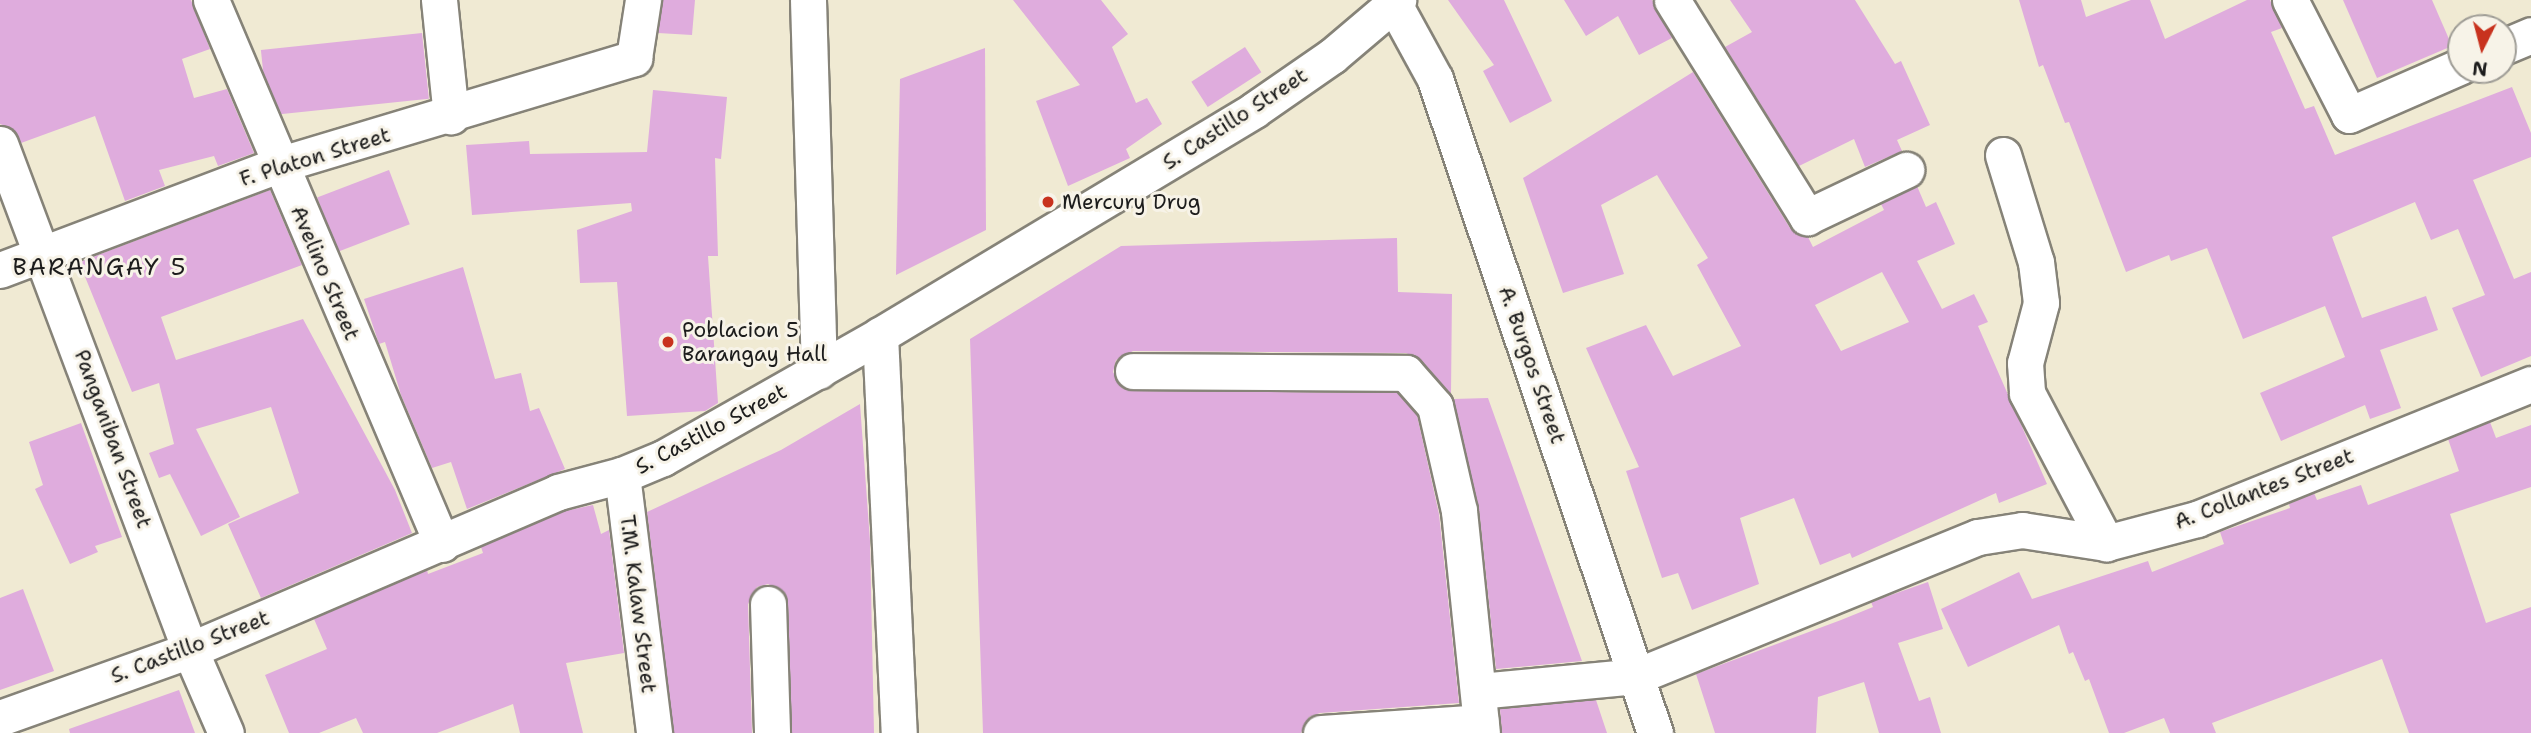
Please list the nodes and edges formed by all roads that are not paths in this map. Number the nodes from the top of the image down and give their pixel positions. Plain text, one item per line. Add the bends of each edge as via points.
1 (211, 0) edge
2 (439, 0) edge
3 (643, 0) edge
4 (808, 0) edge
5 (1672, 0) edge
6 (2290, 0) edge
7 (1396, 2) edge
8 (2447, 72) edge
9 (451, 117) junction
10 (0, 144) edge
11 (2003, 155) dead end
12 (278, 165) junction
13 (1906, 170) dead end
14 (45, 254) junction
15 (0, 270) edge
16 (880, 335) junction
17 (819, 371) junction
18 (1133, 371) dead end
19 (2531, 384) edge
20 (622, 475) junction
21 (2106, 543) junction
22 (442, 544) junction
23 (768, 604) dead end
24 (190, 650) junction
25 (1637, 676) junction
26 (1481, 715) edge
27 (0, 718) edge
28 (226, 733) edge
29 (654, 733) edge
30 (772, 733) edge
31 (899, 733) edge
32 (1321, 733) edge
33 (1655, 733) edge

1 - 12 street, Avelino Street
2 - 9 street
3 - 9 street, F. Platon Street via 634,58
4 - 17 street
5 - 13 street via 1807,217
6 - 8 street via 2349,115
7 - 16 street, S. Castillo Street via 1332,56 1254,110
7 - 25 street, A. Burgos Street via 1435,79
9 - 12 street, F. Platon Street
10 - 14 street, Panganiban Street
11 - 21 street via 2036,262 2041,303 2025,363 2027,393
12 - 14 street, F. Platon Street
12 - 22 street, Avelino Street
14 - 15 street, F. Platon Street
14 - 24 street, Panganiban Street
16 - 17 street, S. Castillo Street
16 - 31 street
17 - 20 street, S. Castillo Street via 663,458
18 - 26 street via 1406,373 1435,406 1453,485
19 - 21 street, A. Collantes Street via 2197,519
20 - 22 street, S. Castillo Street via 558,492
20 - 29 street, T.M. Kalaw Street
21 - 25 street, A. Collantes Street via 2022,530 1978,537
22 - 24 street, S. Castillo Street
23 - 30 street
24 - 27 street, S. Castillo Street
24 - 28 street, Panganiban Street
25 - 26 street, A. Collantes Street
25 - 33 street, A. Burgos Street
26 - 32 street, A. Collantes Street

